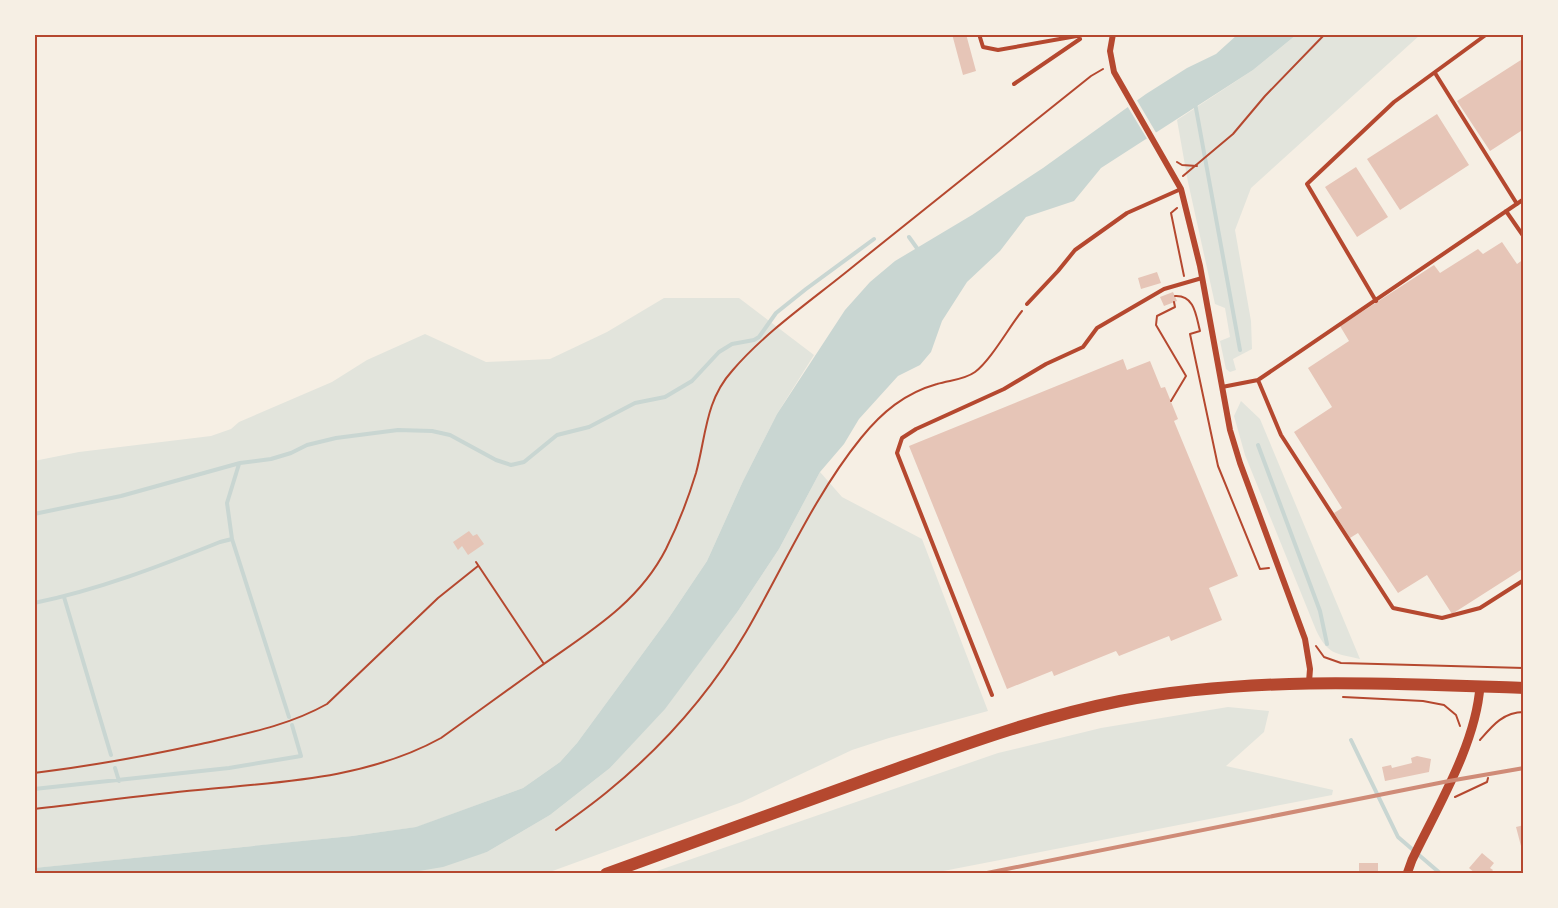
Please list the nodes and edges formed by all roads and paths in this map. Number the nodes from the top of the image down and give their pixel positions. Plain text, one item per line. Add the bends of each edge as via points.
1 (980, 34) edge
2 (1113, 34) edge
3 (1325, 34) edge
4 (1487, 34) edge
5 (1086, 35) edge
6 (1112, 66) junction
7 (1435, 73) junction
8 (1014, 84) dead end
9 (1174, 160) dead end
10 (1198, 165) junction
11 (1177, 180) junction
12 (1181, 189) junction
13 (1524, 200) edge
14 (1176, 204) dead end
15 (1517, 204) junction
16 (1506, 211) junction
17 (1524, 237) edge
18 (1202, 278) junction
19 (1185, 282) junction
20 (1175, 296) dead end
21 (1376, 301) junction
22 (1173, 302) dead end
23 (1027, 304) joint
24 (1258, 380) junction
25 (1222, 387) junction
26 (1171, 401) dead end
27 (476, 562) dead end
28 (478, 566) junction
29 (1271, 568) dead end
30 (1524, 580) edge
31 (1313, 639) dead end
32 (544, 664) junction
33 (1524, 668) edge
34 (1309, 682) junction
35 (1480, 686) junction
36 (1524, 688) edge
37 (992, 695) dead end
38 (1343, 697) dead end
39 (1524, 712) edge
40 (1461, 730) dead end
41 (1480, 741) dead end
42 (34, 773) edge
43 (1488, 778) dead end
44 (1457, 797) dead end
45 (34, 809) edge
46 (556, 830) dead end
47 (606, 873) edge
48 (1407, 873) edge

1 - 5 lane via 983,46 998,50
2 - 6 street
3 - 10 path via 1233,134
4 - 7 lane
5 - 8 lane
6 - 11 street
6 - 32 path via 1096,72 1074,89 737,365 713,400 692,486 655,568 606,622
7 - 15 lane
7 - 21 lane via 1394,102 1307,184
9 - 10 path via 1182,165
10 - 11 path
11 - 12 street
12 - 18 street
12 - 23 lane via 1127,213 1075,250
13 - 15 lane
14 - 19 path via 1171,213
15 - 16 lane
16 - 17 lane
16 - 21 lane
18 - 19 lane
18 - 25 street
19 - 37 lane via 1164,289 1097,328 1083,347 902,438 897,453
20 - 29 path via 1188,299 1195,309 1200,332 1190,334 1218,466 1260,569
21 - 24 lane
22 - 26 path via 1175,307 1157,316 1156,325 1186,376
23 - 46 path via 976,371 961,379 916,390 896,402 861,437 833,476 744,634 709,686 676,727 643,759
24 - 25 lane
24 - 30 lane via 1281,435 1393,608 1443,618 1480,608
25 - 34 street via 1240,463 1305,639
27 - 28 path
28 - 32 path
28 - 42 path via 438,597 327,704 313,712 136,758
31 - 33 path via 1324,657 1341,663
32 - 45 path via 441,738 379,763 292,782
34 - 35 main road
34 - 47 main road via 1150,696 1070,713 933,756
35 - 36 main road
35 - 48 street via 1470,733
38 - 40 path via 1444,705 1456,715
39 - 41 path via 1504,717
43 - 44 path

